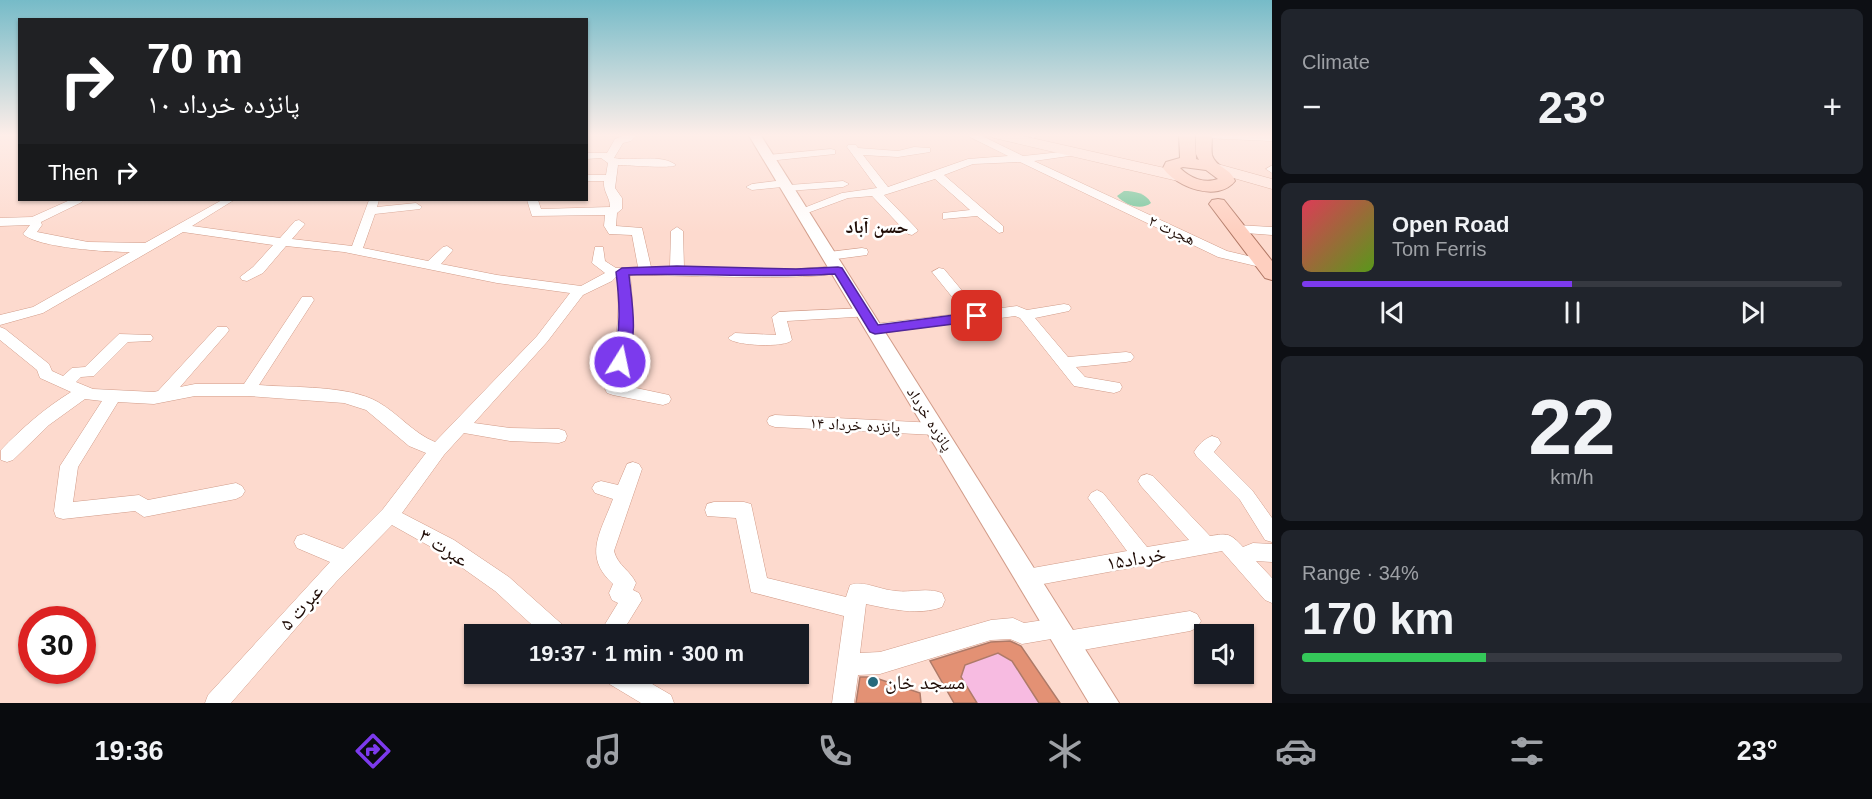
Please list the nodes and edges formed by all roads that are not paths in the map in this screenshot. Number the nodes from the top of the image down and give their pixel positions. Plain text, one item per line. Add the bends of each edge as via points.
1 (613, 167) edge
2 (774, 167) edge
3 (865, 167) edge
4 (956, 167) edge
5 (1038, 167) edge
6 (1163, 167) edge
7 (1169, 167) edge
8 (1182, 167) edge
9 (1212, 167) junction
10 (1182, 170) junction
11 (936, 174) junction
12 (588, 178) edge
13 (609, 178) junction
14 (843, 184) dead end
15 (1272, 184) edge
16 (786, 185) junction
17 (752, 188) dead end
18 (1221, 191) junction
19 (880, 192) junction
20 (1272, 192) edge
21 (76, 201) edge
22 (225, 201) edge
23 (533, 201) edge
24 (373, 205) edge
25 (416, 207) dead end
26 (611, 211) junction
27 (802, 211) junction
28 (980, 212) junction
29 (947, 216) dead end
30 (34, 221) junction
31 (0, 222) edge
32 (299, 224) dead end
33 (180, 228) junction
34 (999, 229) dead end
35 (1236, 229) junction
36 (677, 231) dead end
37 (912, 231) dead end
38 (1272, 231) edge
39 (285, 241) junction
40 (148, 247) junction
41 (447, 250) dead end
42 (599, 250) dead end
43 (356, 251) junction
44 (862, 252) dead end
45 (834, 263) junction
46 (430, 267) junction
47 (1268, 269) edge
48 (677, 270) junction
49 (645, 271) junction
50 (618, 272) junction
51 (939, 272) dead end
52 (247, 277) dead end
53 (584, 290) junction
54 (307, 300) dead end
55 (1064, 308) dead end
56 (1024, 315) junction
57 (977, 316) junction
58 (0, 320) edge
59 (870, 321) junction
60 (222, 330) dead end
61 (0, 332) edge
62 (988, 332) dead end
63 (146, 338) dead end
64 (735, 338) dead end
65 (1126, 357) dead end
66 (1064, 363) junction
67 (64, 384) junction
68 (1114, 387) dead end
69 (248, 390) junction
70 (84, 392) junction
71 (164, 394) junction
72 (113, 397) junction
73 (663, 399) dead end
74 (775, 421) dead end
75 (461, 426) junction
76 (936, 429) junction
77 (559, 436) dead end
78 (1212, 443) dead end
79 (438, 450) junction
80 (7, 455) dead end
81 (633, 469) dead end
82 (1147, 481) dead end
83 (601, 488) dead end
84 (236, 491) dead end
85 (622, 494) junction
86 (1097, 498) dead end
87 (714, 510) dead end
88 (390, 515) junction
89 (1272, 534) edge
90 (304, 542) dead end
91 (1206, 546) junction
92 (1272, 553) edge
93 (1143, 557) junction
94 (1240, 557) junction
95 (346, 559) junction
96 (1027, 578) junction
97 (1272, 593) edge
98 (935, 600) dead end
99 (855, 609) junction
100 (1190, 621) dead end
101 (545, 624) edge
102 (616, 624) edge
103 (1062, 635) junction
104 (849, 664) junction
105 (631, 684) edge
106 (216, 703) edge
107 (663, 703) edge
108 (843, 703) edge
109 (1105, 703) edge

1 - 13 street
2 - 16 street, پانزده خرداد
3 - 19 street
4 - 11 street
5 - 47 street, هجرت ۲ via 1223,254
6 - 10 main road
7 - 10 main road
8 - 10 main road
9 - 10 main road
9 - 15 main road
9 - 18 main road via 1225,175 1227,182
10 - 18 main road
11 - 19 street
11 - 28 street
12 - 13 street
13 - 26 street via 616,198 616,208
14 - 16 street
16 - 17 street
16 - 27 street, پانزده خرداد
18 - 20 main road
18 - 35 main road
19 - 27 street via 846,195
19 - 37 street
21 - 30 street
22 - 33 street
23 - 26 street via 536,213
24 - 25 street
24 - 43 street
26 - 49 street via 613,231 638,231
27 - 45 street, پانزده خرداد
28 - 29 street
28 - 34 street
30 - 31 street
30 - 40 street via 36,225 29,234 45,239 128,249
32 - 39 street
33 - 39 street
33 - 40 street
35 - 38 street
35 - 47 main road
36 - 48 street
39 - 43 street
39 - 52 street
40 - 58 street via 38,310
41 - 46 street
42 - 50 street via 598,263
43 - 46 street
44 - 45 street
45 - 48 street via 796,273
45 - 59 street, پانزده خرداد
46 - 53 street
48 - 49 street
49 - 50 street
50 - 53 street
50 - 73 street via 627,312 613,389
51 - 57 street
53 - 75 street via 578,292 542,339
54 - 69 street
55 - 56 street
56 - 57 street via 1017,311
56 - 66 street
57 - 59 street
57 - 62 street
59 - 64 street via 779,317 785,340
59 - 76 street, پانزده خرداد
60 - 71 street
61 - 67 street via 38,362 45,374
63 - 67 street via 124,338 89,372 77,372
65 - 66 street
66 - 68 street via 1080,382
67 - 70 street
69 - 71 street
69 - 79 street via 345,397 372,406 415,441
70 - 72 street
70 - 80 street via 34,427
71 - 72 street via 154,398
72 - 84 street via 69,466 63,511 139,503 144,509
74 - 76 street, پانزده خرداد ۱۴
75 - 77 street via 489,434
75 - 79 street
76 - 96 street, پانزده خرداد
78 - 89 street via 1203,452 1246,495
79 - 88 street
81 - 85 street
82 - 91 street
83 - 85 street
85 - 102 street via 604,551 608,567 626,584 619,593 632,600
86 - 93 street
87 - 99 street via 744,510 758,585
88 - 95 street, عبرت ۵
88 - 101 street, عبرت ۳ via 447,546
90 - 95 street
91 - 93 street, ۱۵خرداد
91 - 94 street, ۱۵خرداد via 1226,542
92 - 94 street via 1253,552
93 - 96 street, ۱۵خرداد
94 - 97 street
95 - 106 street, عبرت ۵
96 - 103 street, پانزده خرداد
98 - 99 street via 895,601 857,592
99 - 104 street
100 - 103 street
103 - 104 street via 1022,634 1013,628 992,630 880,663
103 - 109 street, پانزده خرداد
104 - 108 street
105 - 107 street

